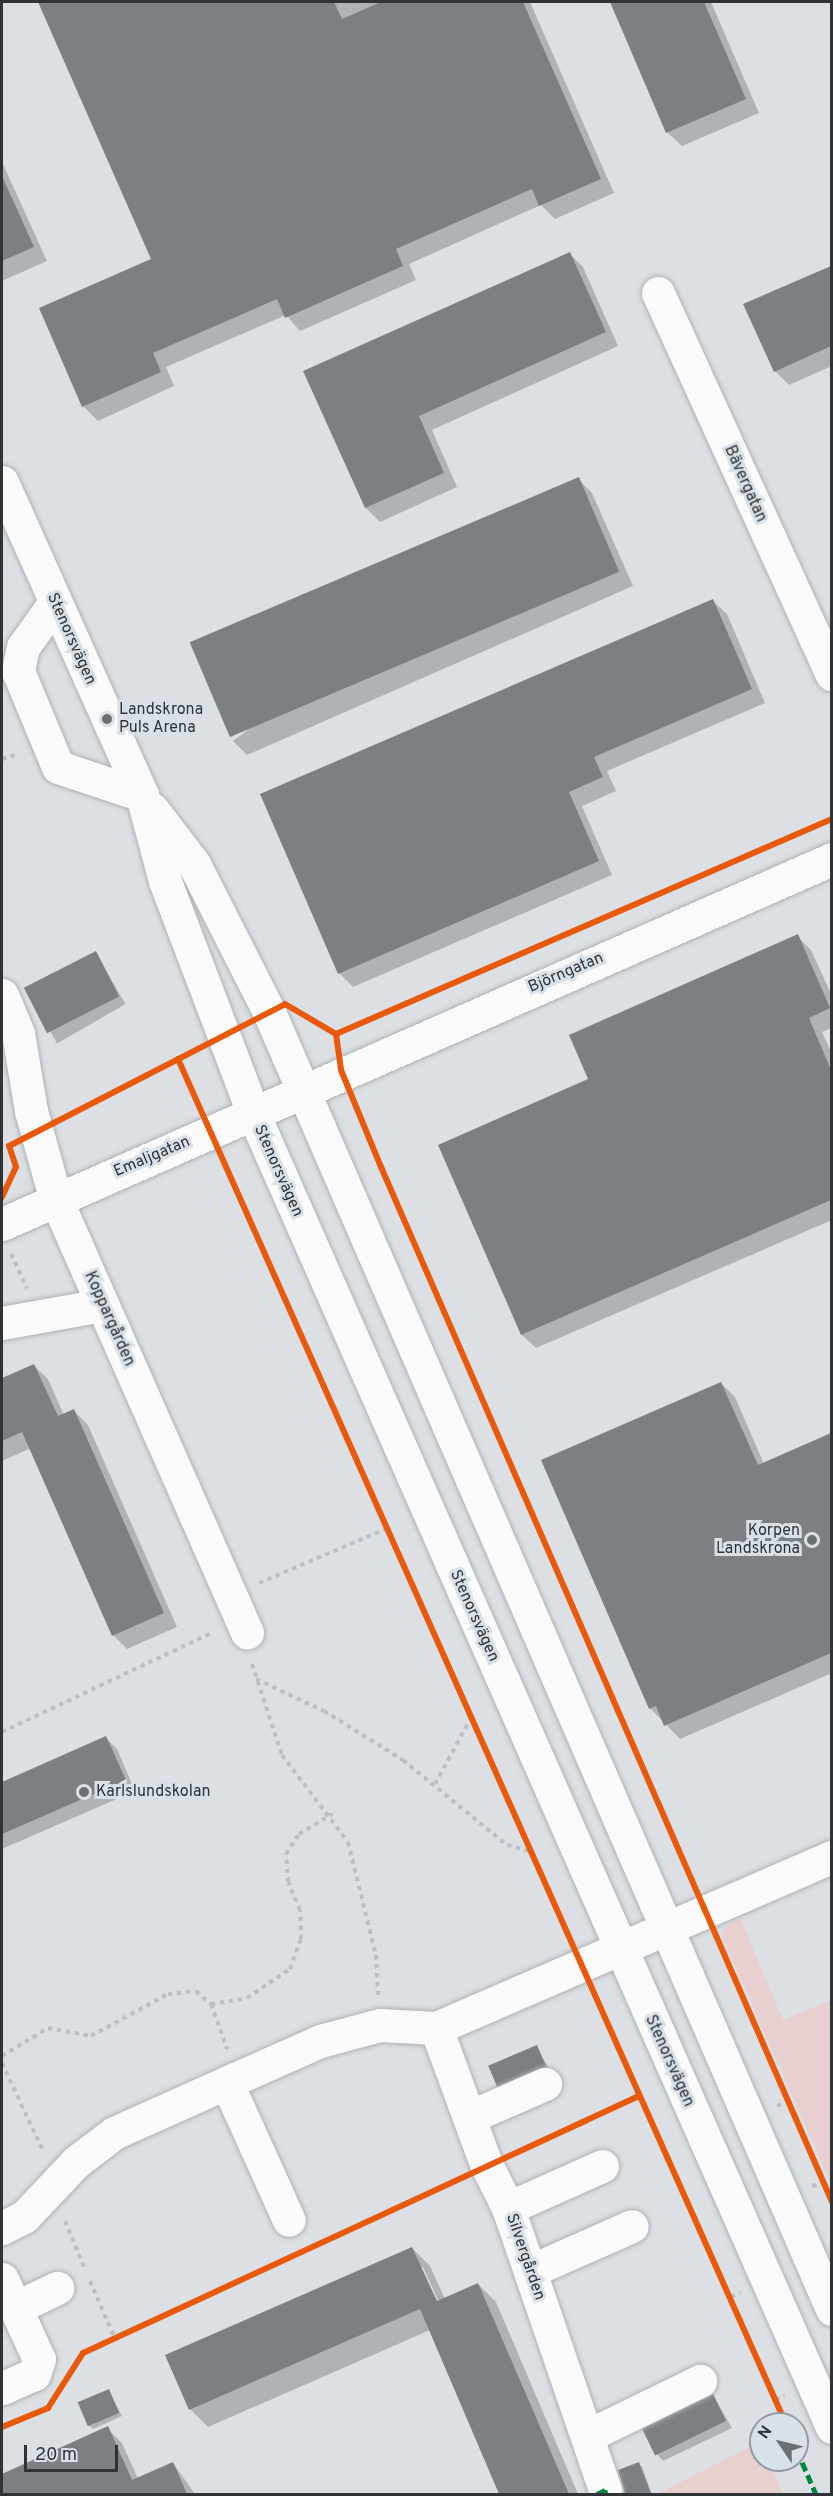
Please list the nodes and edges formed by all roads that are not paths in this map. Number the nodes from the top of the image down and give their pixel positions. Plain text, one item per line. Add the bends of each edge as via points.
1 (658, 293) dead end
2 (2, 482) edge
3 (55, 602) junction
4 (831, 674) edge
5 (142, 795) junction
6 (831, 859) edge
7 (2, 995) edge
8 (302, 1090) junction
9 (253, 1113) junction
10 (55, 1197) junction
11 (2, 1224) edge
12 (102, 1305) junction
13 (2, 1323) edge
14 (247, 1633) road end
15 (831, 1857) edge
16 (663, 1929) junction
17 (619, 1949) junction
18 (436, 2028) junction
19 (232, 2080) junction
20 (545, 2084) dead end
21 (469, 2117) junction
22 (602, 2166) dead end
23 (508, 2208) junction
24 (289, 2220) dead end
25 (632, 2226) dead end
26 (2, 2228) edge
27 (530, 2271) junction
28 (57, 2288) dead end
29 (7, 2296) edge
30 (831, 2309) edge
31 (700, 2381) dead end
32 (2, 2388) edge
33 (831, 2427) edge
34 (587, 2436) junction
35 (605, 2490) dead end

1 - 4 street, Bävergatan
2 - 3 street, Stenorsvägen
3 - 5 street, Stenorsvägen
3 - 5 street via 23,647 18,671 58,767
5 - 8 street, Stenorsvägen via 194,864
5 - 9 street, Stenorsvägen via 165,881
6 - 8 street, Björngatan
7 - 10 street, Koppargården via 18,1034 30,1111
8 - 9 street, Emaljgatan
8 - 16 street, Stenorsvägen
9 - 10 street, Emaljgatan
9 - 17 street, Stenorsvägen
10 - 11 street, Emaljgatan
10 - 12 street, Koppargården
12 - 13 street
12 - 14 street, Koppargården
15 - 16 street
16 - 17 street
16 - 30 street, Stenorsvägen
17 - 18 street
17 - 33 street, Stenorsvägen
18 - 19 street via 380,2025 320,2041
18 - 21 street, Silvergården
19 - 24 street
19 - 26 street via 114,2133 24,2217
20 - 21 street
21 - 23 street, Silvergården
22 - 23 street
23 - 27 street, Silvergården
25 - 27 street
27 - 34 street, Silvergården
28 - 29 street
29 - 32 street via 39,2358 34,2374
31 - 34 street
34 - 35 street, Silvergården

